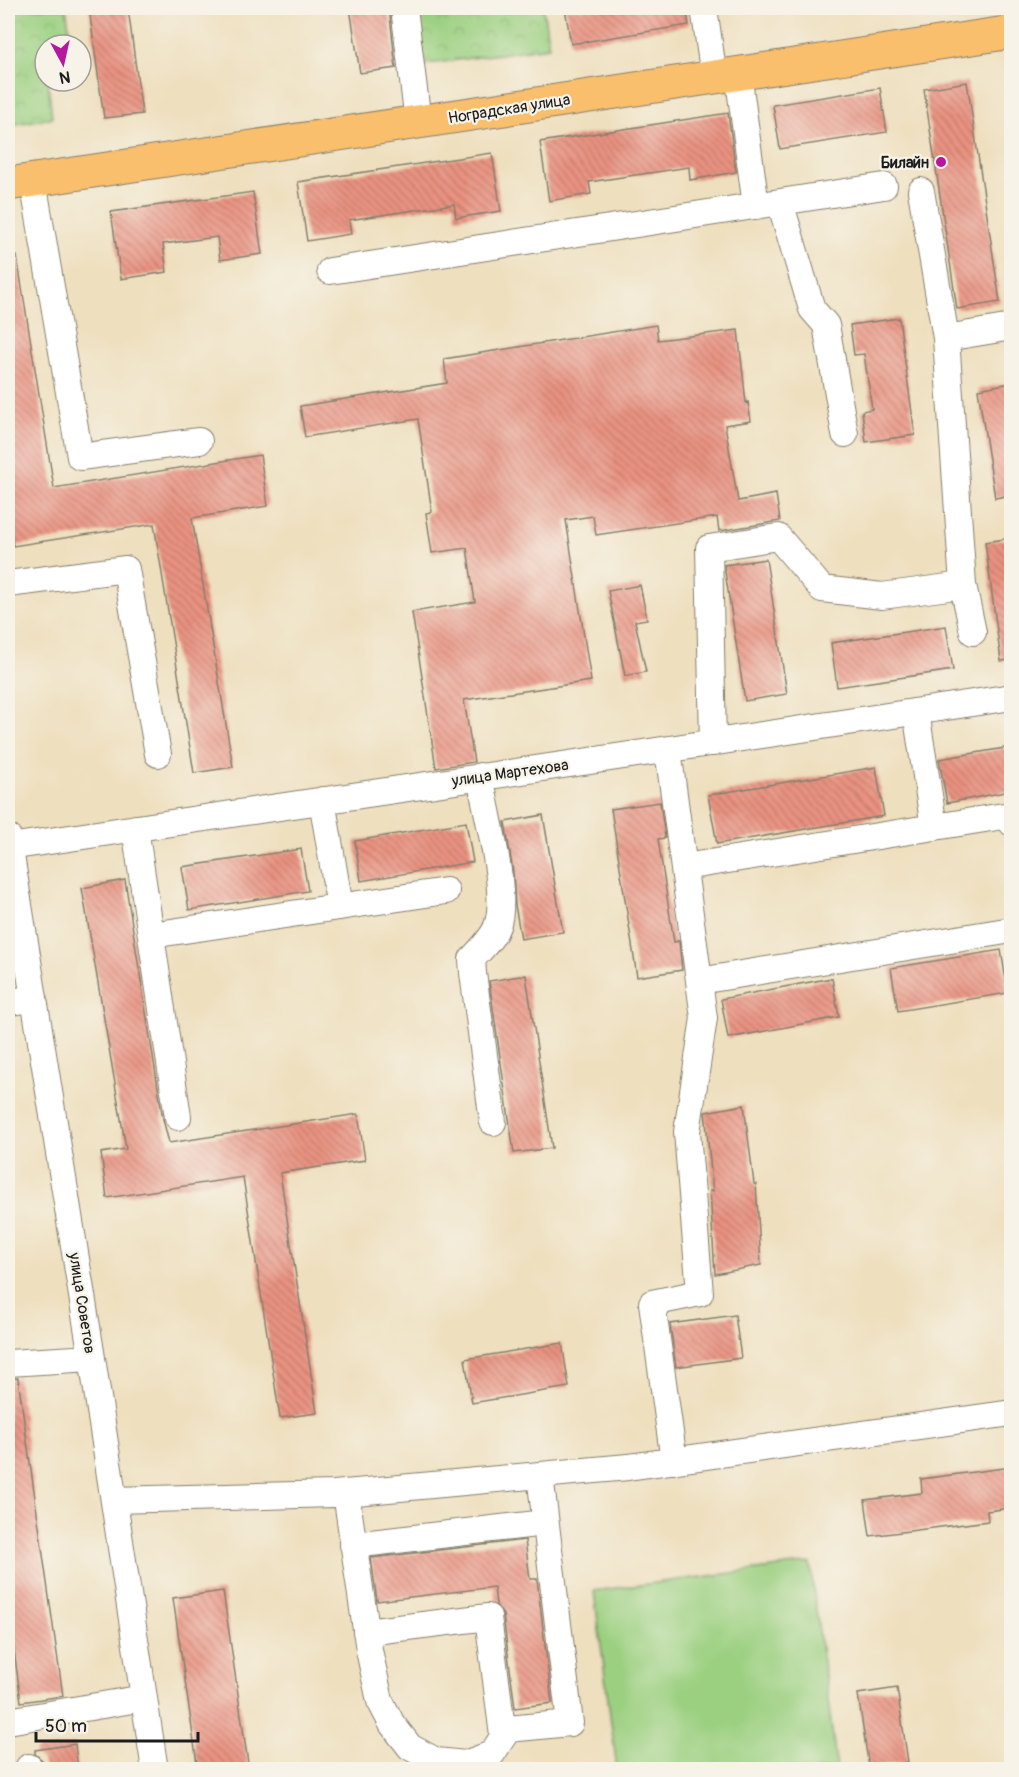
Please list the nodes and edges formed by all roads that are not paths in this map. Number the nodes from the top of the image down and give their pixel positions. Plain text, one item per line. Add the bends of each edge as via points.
1 (404, 8) edge
2 (704, 8) edge
3 (1010, 29) edge
4 (726, 75) junction
5 (418, 122) junction
6 (20, 182) edge
7 (884, 186) dead end
8 (921, 191) dead end
9 (768, 204) junction
10 (330, 271) dead end
11 (1011, 327) edge
12 (945, 338) junction
13 (845, 434) dead end
14 (199, 441) dead end
15 (8, 584) edge
16 (963, 585) junction
17 (973, 632) dead end
18 (1011, 697) edge
19 (916, 712) junction
20 (713, 743) junction
21 (668, 750) junction
22 (158, 754) dead end
23 (480, 776) junction
24 (322, 800) junction
25 (1011, 823) edge
26 (934, 827) junction
27 (135, 828) junction
28 (8, 842) edge
29 (684, 867) junction
30 (446, 891) dead end
31 (340, 907) junction
32 (1011, 930) edge
33 (151, 935) junction
34 (699, 981) junction
35 (33, 999) junction
36 (8, 1002) edge
37 (178, 1117) dead end
38 (493, 1122) dead end
39 (93, 1358) junction
40 (8, 1362) edge
41 (1011, 1413) edge
42 (674, 1461) junction
43 (540, 1475) junction
44 (346, 1493) junction
45 (114, 1500) junction
46 (545, 1523) junction
47 (353, 1545) junction
48 (366, 1632) junction
49 (144, 1698) junction
50 (8, 1720) edge
51 (503, 1736) junction
52 (155, 1770) edge

1 - 5 street
2 - 4 street
3 - 4 main road, Ноградская улица
4 - 5 main road, Ноградская улица
4 - 9 street
5 - 6 main road, Ноградская улица
6 - 14 street via 80,457
7 - 9 street
8 - 12 street
9 - 10 street
9 - 13 street via 812,309 826,325
11 - 12 street
12 - 16 street
15 - 22 street via 126,570
16 - 17 street
16 - 20 street via 882,596 822,589 778,537 709,548
18 - 19 street, улица Мартехова
19 - 20 street, улица Мартехова
19 - 26 street
20 - 21 street, улица Мартехова
21 - 23 street, улица Мартехова
21 - 29 street
23 - 24 street, улица Мартехова
23 - 38 street via 501,890 496,928 472,959
24 - 27 street, улица Мартехова
24 - 31 street
25 - 26 street via 1010,815
26 - 29 street
27 - 28 street, улица Мартехова
27 - 33 street
28 - 35 street, улица Советов
29 - 34 street
30 - 31 street
31 - 33 street
32 - 34 street
33 - 37 street
34 - 42 street via 704,1018 687,1132 700,1293 652,1303
35 - 36 street
35 - 39 street, улица Советов
39 - 40 street
39 - 45 street, улица Советов
41 - 42 street
42 - 43 street
43 - 44 street
43 - 46 street
44 - 45 street
44 - 47 street
45 - 49 street, улица Советов
46 - 47 street
46 - 51 street via 570,1723 508,1729
47 - 48 street
48 - 51 street via 380,1701 410,1747 436,1761 465,1764 492,1754
48 - 51 street via 488,1617
49 - 50 street
49 - 52 street, улица Советов

